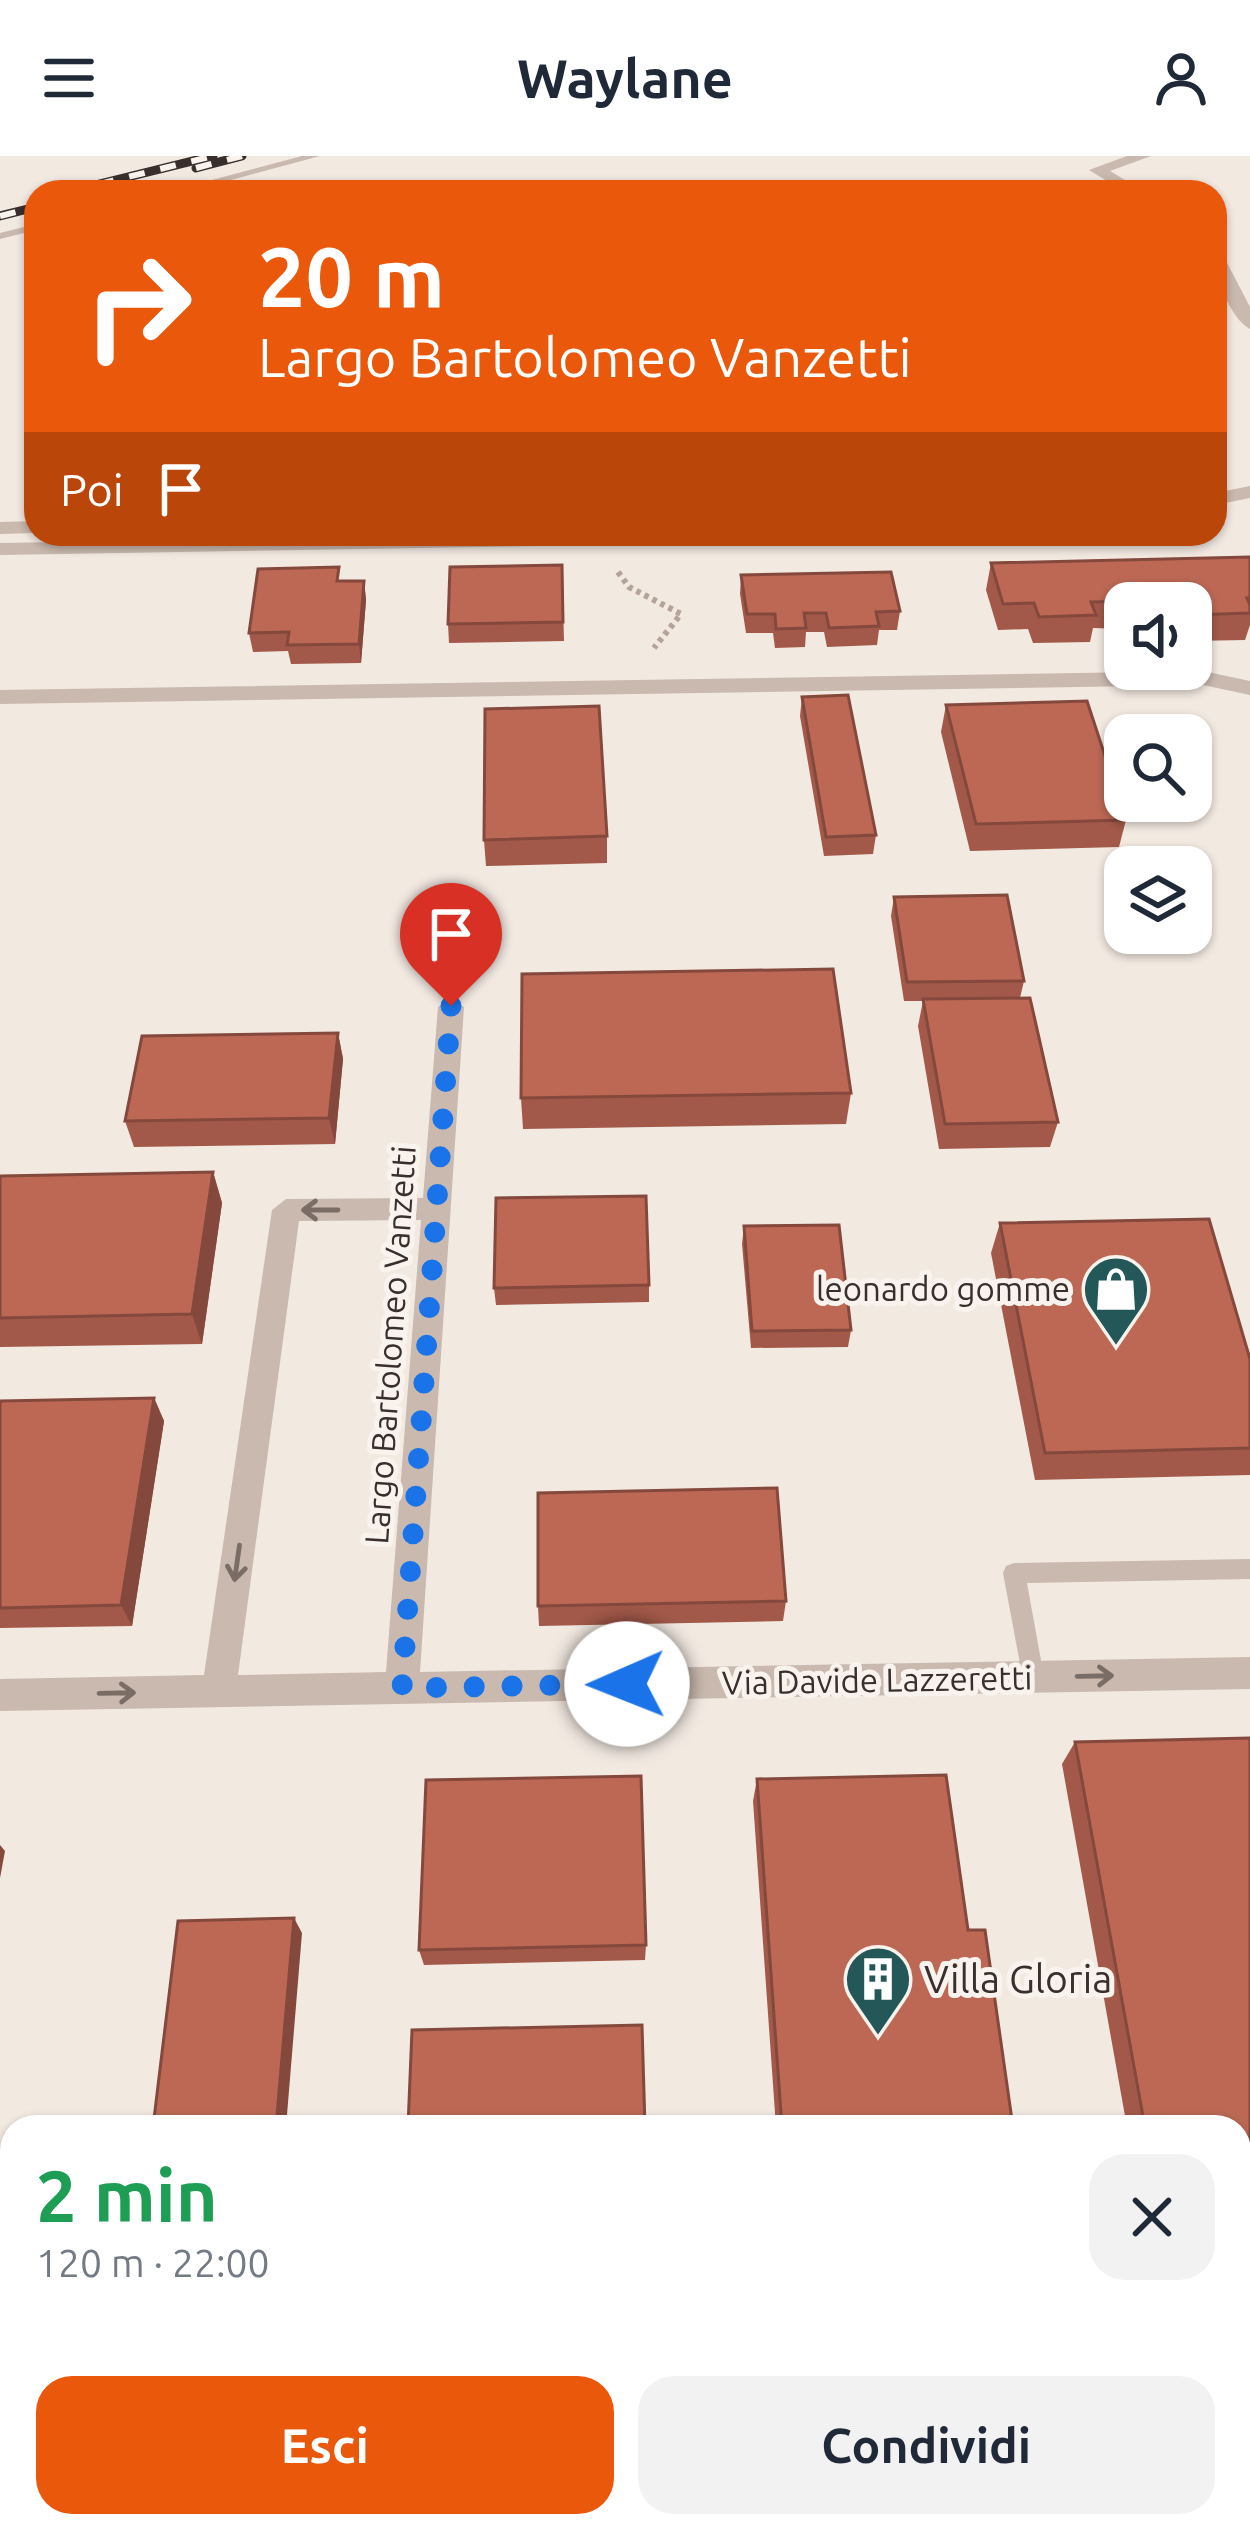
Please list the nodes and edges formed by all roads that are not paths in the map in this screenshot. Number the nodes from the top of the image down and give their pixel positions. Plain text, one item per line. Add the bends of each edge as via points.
1 (315, 156) edge
2 (1143, 156) edge
3 (220, 180) edge
4 (1115, 180) edge
5 (1227, 279) edge
6 (1250, 324) edge
7 (180, 546) edge
8 (0, 549) edge
9 (1250, 688) edge
10 (0, 697) edge
11 (451, 1006) dead end
12 (436, 1209) junction
13 (1250, 1569) edge
14 (1250, 1673) edge
15 (1032, 1677) junction
16 (402, 1688) junction
17 (219, 1691) junction
18 (0, 1695) edge

1 - 3 lane
2 - 4 street via 1097,170
5 - 6 street
7 - 8 street
9 - 10 street via 1203,678
11 - 12 street, Largo Bartolomeo Vanzetti
12 - 16 street, Largo Bartolomeo Vanzetti
12 -> 17 street via 286,1210
13 - 15 lane via 1014,1573
15 -> 14 street, Via Davide Lazzeretti
15 - 16 street, Via Davide Lazzeretti
16 - 17 street, Via Davide Lazzeretti
18 -> 17 street, Via Davide Lazzeretti

